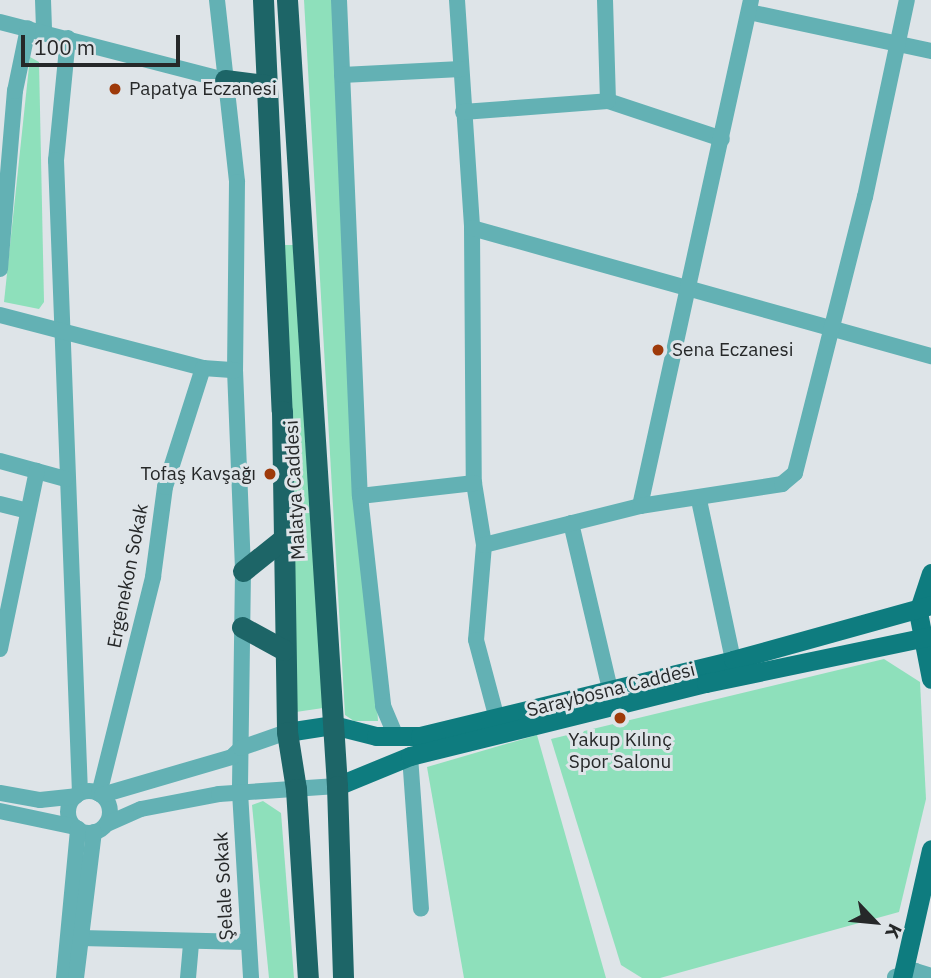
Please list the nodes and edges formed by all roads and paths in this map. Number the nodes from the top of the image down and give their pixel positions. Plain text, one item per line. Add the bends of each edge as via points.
1 (43, 0) edge
2 (217, 0) edge
3 (263, 0) edge
4 (287, 0) edge
5 (339, 0) edge
6 (457, 0) edge
7 (605, 0) edge
8 (907, 0) edge
9 (750, 6) edge
10 (0, 22) edge
11 (36, 30) junction
12 (68, 38) junction
13 (899, 43) junction
14 (931, 51) edge
15 (461, 69) junction
16 (342, 75) junction
17 (225, 80) junction
18 (266, 85) junction
19 (608, 102) junction
20 (463, 113) junction
21 (722, 139) junction
22 (5, 176) edge
23 (472, 228) junction
24 (0, 269) edge
25 (687, 285) junction
26 (0, 315) edge
27 (831, 329) junction
28 (64, 331) junction
29 (931, 356) edge
30 (203, 368) junction
31 (235, 370) junction
32 (0, 461) edge
33 (37, 471) junction
34 (66, 479) junction
35 (474, 484) junction
36 (360, 496) junction
37 (699, 500) junction
38 (0, 504) edge
39 (640, 506) junction
40 (29, 511) junction
41 (571, 523) junction
42 (283, 539) junction
43 (484, 545) junction
44 (243, 571) junction
45 (931, 573) edge
46 (924, 609) edge
47 (242, 627) junction
48 (927, 637) edge
49 (1, 641) edge
50 (284, 650) junction
51 (733, 660) junction
52 (931, 679) edge
53 (610, 689) junction
54 (497, 719) junction
55 (333, 725) junction
56 (287, 732) junction
57 (396, 736) junction
58 (241, 748) junction
59 (410, 756) junction
60 (337, 786) junction
61 (296, 789) junction
62 (240, 792) junction
63 (0, 793) edge
64 (101, 794) junction
65 (78, 795) junction
66 (0, 811) edge
67 (88, 828) junction
68 (931, 849) edge
69 (421, 909) dead end
70 (81, 938) junction
71 (191, 942) junction
72 (248, 942) junction
73 (899, 976) edge
74 (931, 976) edge
75 (64, 978) edge
76 (76, 978) edge
77 (188, 978) edge
78 (251, 978) edge
79 (308, 978) edge
80 (343, 978) edge

1 - 11 street
2 - 17 street, Şelale Sokak
3 - 18 highway, Malatya Caddesi
4 - 55 highway, Malatya Caddesi
5 - 16 street
6 - 15 street
7 - 19 street
8 - 13 street
9 - 13 street
9 - 21 street
10 - 11 street
11 - 12 street
11 - 22 street via 15,91
12 - 17 street
12 - 28 street via 56,160
13 - 14 street
13 - 27 street
15 - 16 street
15 - 20 street
16 - 36 street
17 - 18 highway
17 - 31 street, Şelale Sokak via 237,182
18 - 42 highway, Malatya Caddesi via 282,411
19 - 20 street
19 - 21 street
20 - 23 street
21 - 25 street
22 - 24 street
23 - 25 street
23 - 35 street
25 - 27 street
25 - 39 street
26 - 28 street
27 - 29 street
27 - 37 street via 795,473 782,484
28 - 30 street
28 - 34 street
30 - 31 street
30 - 64 street, Ergenekon Sokak via 165,487 153,577
31 - 44 street, Şelale Sokak
32 - 33 street
33 - 34 street
33 - 40 street
34 - 65 street
35 - 36 street
35 - 43 street
36 - 57 street via 383,706
37 - 39 street
37 - 51 street
38 - 40 street
39 - 41 street
40 - 49 street
41 - 43 street
41 - 53 street
42 - 44 highway
42 - 50 highway, Malatya Caddesi
43 - 54 street via 476,640
44 - 47 street, Şelale Sokak
45 - 46 main road
46 - 48 main road
46 - 51 main road, Saraybosna Caddesi
47 - 50 highway
47 - 58 street, Şelale Sokak
48 - 52 main road
48 - 59 main road, Saraybosna Caddesi via 706,683
50 - 56 highway, Malatya Caddesi
51 - 53 main road, Saraybosna Caddesi
53 - 54 main road, Saraybosna Caddesi
54 - 57 main road, Saraybosna Caddesi via 421,736
55 - 56 main road, Saraybosna Caddesi
55 - 57 main road, Saraybosna Caddesi
55 - 60 highway, Malatya Caddesi
56 - 58 street
56 - 61 highway, Malatya Caddesi
58 - 62 street, Şelale Sokak
58 - 64 street via 232,757
59 - 60 main road, Saraybosna Caddesi
59 - 69 street
60 - 61 street
60 - 80 highway, Malatya Caddesi
61 - 62 street
61 - 79 highway, Malatya Caddesi
62 - 67 street via 141,809
62 - 72 street, Şelale Sokak
63 - 65 street via 40,800
64 - 65 street
64 - 67 street via 110,812
65 - 67 street via 69,811
66 - 67 street
67 - 70 street
67 - 75 street
68 - 73 main road
70 - 71 street
70 - 76 street
71 - 72 street
71 - 77 street
72 - 78 street, Şelale Sokak
73 - 74 street via 928,972

